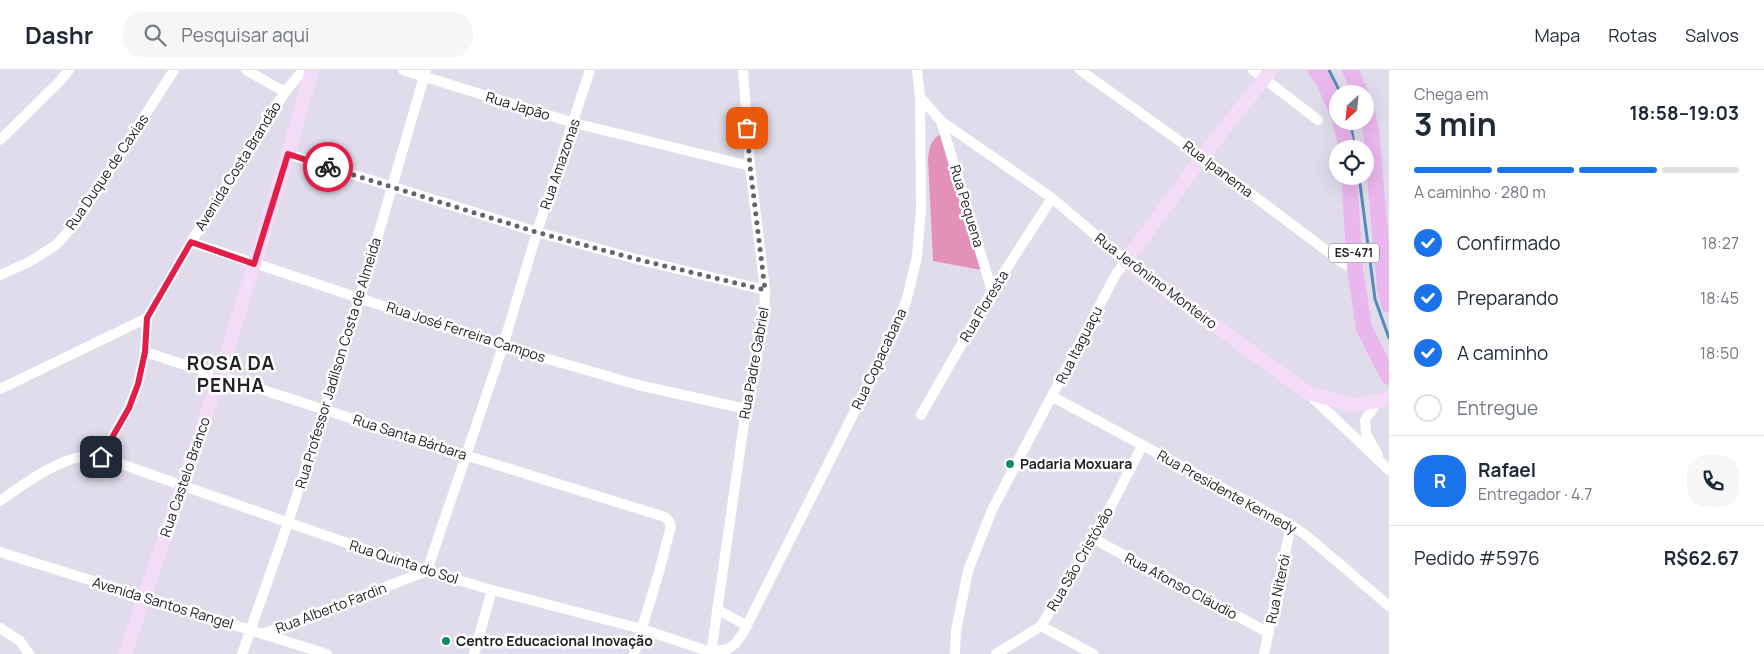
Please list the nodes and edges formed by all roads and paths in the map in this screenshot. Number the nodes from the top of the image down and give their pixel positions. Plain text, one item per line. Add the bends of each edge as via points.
1 (69, 70) edge
2 (174, 70) edge
3 (246, 70) edge
4 (303, 70) edge
5 (312, 70) edge
6 (404, 70) edge
7 (590, 70) edge
8 (743, 70) edge
9 (917, 70) edge
10 (1080, 70) edge
11 (1316, 70) edge
12 (1350, 70) edge
13 (425, 73) edge
14 (1263, 73) edge
15 (1357, 85) edge
16 (285, 92) junction
17 (1329, 93) edge
18 (920, 97) junction
19 (1318, 120) dead end
20 (941, 121) junction
21 (574, 123) junction
22 (1371, 130) edge
23 (0, 140) edge
24 (288, 154) junction
25 (1202, 157) junction
26 (750, 166) junction
27 (1350, 185) edge
28 (392, 188) junction
29 (1052, 198) junction
30 (536, 232) junction
31 (191, 242) junction
32 (1126, 261) junction
33 (254, 264) junction
34 (1355, 269) junction
35 (0, 275) edge
36 (765, 290) junction
37 (992, 291) junction
38 (360, 297) junction
39 (1389, 305) edge
40 (147, 318) junction
41 (502, 346) junction
42 (145, 352) junction
43 (220, 376) junction
44 (1389, 377) edge
45 (0, 389) edge
46 (1308, 393) junction
47 (1053, 397) junction
48 (1384, 400) edge
49 (325, 409) junction
50 (746, 409) junction
51 (921, 415) dead end
52 (1142, 446) junction
53 (465, 455) junction
54 (101, 457) junction
55 (1387, 468) edge
56 (182, 486) junction
57 (0, 501) edge
58 (288, 523) junction
59 (1291, 525) junction
60 (1094, 539) junction
61 (0, 552) edge
62 (427, 571) junction
63 (492, 590) junction
64 (143, 598) junction
65 (1389, 606) edge
66 (717, 610) junction
67 (747, 626) junction
68 (1041, 626) junction
69 (0, 628) edge
70 (642, 629) junction
71 (250, 630) junction
72 (1269, 633) junction
73 (263, 634) junction
74 (711, 653) edge
75 (29, 654) edge
76 (125, 654) edge
77 (242, 654) edge
78 (327, 654) edge
79 (474, 654) edge
80 (634, 654) edge
81 (956, 654) edge
82 (996, 654) edge
83 (1093, 654) edge
84 (1264, 654) edge

1 - 23 street
2 - 35 street, Rua Duque de Caxias via 76,223 56,245
3 - 16 street
4 - 16 street, Avenida Costa Brandão
5 - 24 street, Rua Castelo Branco
6 - 13 street, Rua Japão
7 - 21 street, Rua Amazonas
8 - 26 street, Rua Padre Gabriel
9 - 18 street, Rua Copacabana
10 - 25 street, Rua Ipanema
11 - 17 main road
12 - 15 main road
13 - 21 street, Rua Japão
13 - 28 street, Rua Professor Jadilson Costa de Almeida
14 - 19 street
14 - 25 street, Rua Itaguaçu
16 - 31 street, Avenida Costa Brandão
18 - 20 street, Rua Jerônimo Monteiro
18 - 67 street, Rua Copacabana via 918,257 906,302
20 - 29 street, Rua Jerônimo Monteiro
20 - 37 street, Rua Pequena
21 - 26 street, Rua Japão
21 - 30 street, Rua Amazonas
22 - 39 main road, ES-471
24 - 28 street
24 - 33 street, Rua Castelo Branco
25 - 32 street, Rua Itaguaçu
25 - 34 street, Rua Ipanema
26 - 36 street, Rua Padre Gabriel
27 - 34 main road, ES-471
28 - 30 street
28 - 38 street, Rua Professor Jadilson Costa de Almeida
29 - 32 street, Rua Jerônimo Monteiro
29 - 37 street, Rua Floresta
30 - 36 street
30 - 41 street, Rua Amazonas
31 - 33 street, Rua José Ferreira Campos
31 - 40 street, Avenida Costa Brandão
32 - 46 street, Rua Jerônimo Monteiro
32 - 47 street, Rua Itaguaçu via 1116,274
33 - 38 street, Rua José Ferreira Campos
33 - 43 street, Rua Castelo Branco
34 - 44 main road, ES-471 via 1364,328
36 - 50 street, Rua Padre Gabriel via 764,318
37 - 51 street, Rua Floresta
38 - 41 street, Rua José Ferreira Campos
38 - 49 street, Rua Professor Jadilson Costa de Almeida
40 - 42 street
40 - 45 street
41 - 50 street, Rua José Ferreira Campos via 638,385
41 - 53 street, Rua Amazonas
42 - 43 street, Rua Santa Bárbara
42 - 54 street via 129,408
43 - 49 street, Rua Santa Bárbara
43 - 56 street, Rua Castelo Branco
46 - 48 street via 1352,405
46 - 55 street, Rua Jerônimo Monteiro
47 - 52 street, Rua Presidente Kennedy
47 - 81 street, Rua Itaguaçu via 992,510 968,571 956,631
48 - 55 street via 1365,420 1366,434
49 - 53 street, Rua Santa Bárbara
49 - 58 street, Rua Professor Jadilson Costa de Almeida
50 - 66 street, Rua Padre Gabriel
52 - 59 street, Rua Presidente Kennedy
52 - 60 street, Rua São Cristóvão
53 - 62 street, Rua Amazonas
53 - 70 street, Rua Santa Bárbara via 665,517 671,526
54 - 56 street, Rua Quinta do Sol
54 - 57 street via 85,456 68,461 32,478
56 - 58 street, Rua Quinta do Sol
56 - 64 street, Rua Castelo Branco
58 - 62 street, Rua Quinta do Sol
58 - 71 street, Rua Professor Jadilson Costa de Almeida
59 - 65 street, Rua Presidente Kennedy
59 - 72 street, Rua Niterói
60 - 68 street, Rua São Cristóvão
60 - 72 street, Rua Afonso Cláudio
61 - 64 street, Avenida Santos Rangel
62 - 63 street, Rua Quinta do Sol
62 - 73 street, Rua Alberto Fardin
63 - 70 street, Rua Quinta do Sol
63 - 79 street
64 - 71 street, Avenida Santos Rangel
64 - 76 street, Rua Castelo Branco
66 - 67 street
66 - 74 street, Rua Padre Gabriel
67 - 74 street, Rua Copacabana via 728,649
68 - 82 street, Rua São Cristóvão
68 - 83 street
69 - 75 street via 20,641
70 - 74 street, Rua Quinta do Sol
70 - 80 street
71 - 73 street, Avenida Santos Rangel
71 - 77 street, Rua Professor Jadilson Costa de Almeida
72 - 84 street, Rua Niterói
73 - 78 street, Avenida Santos Rangel

